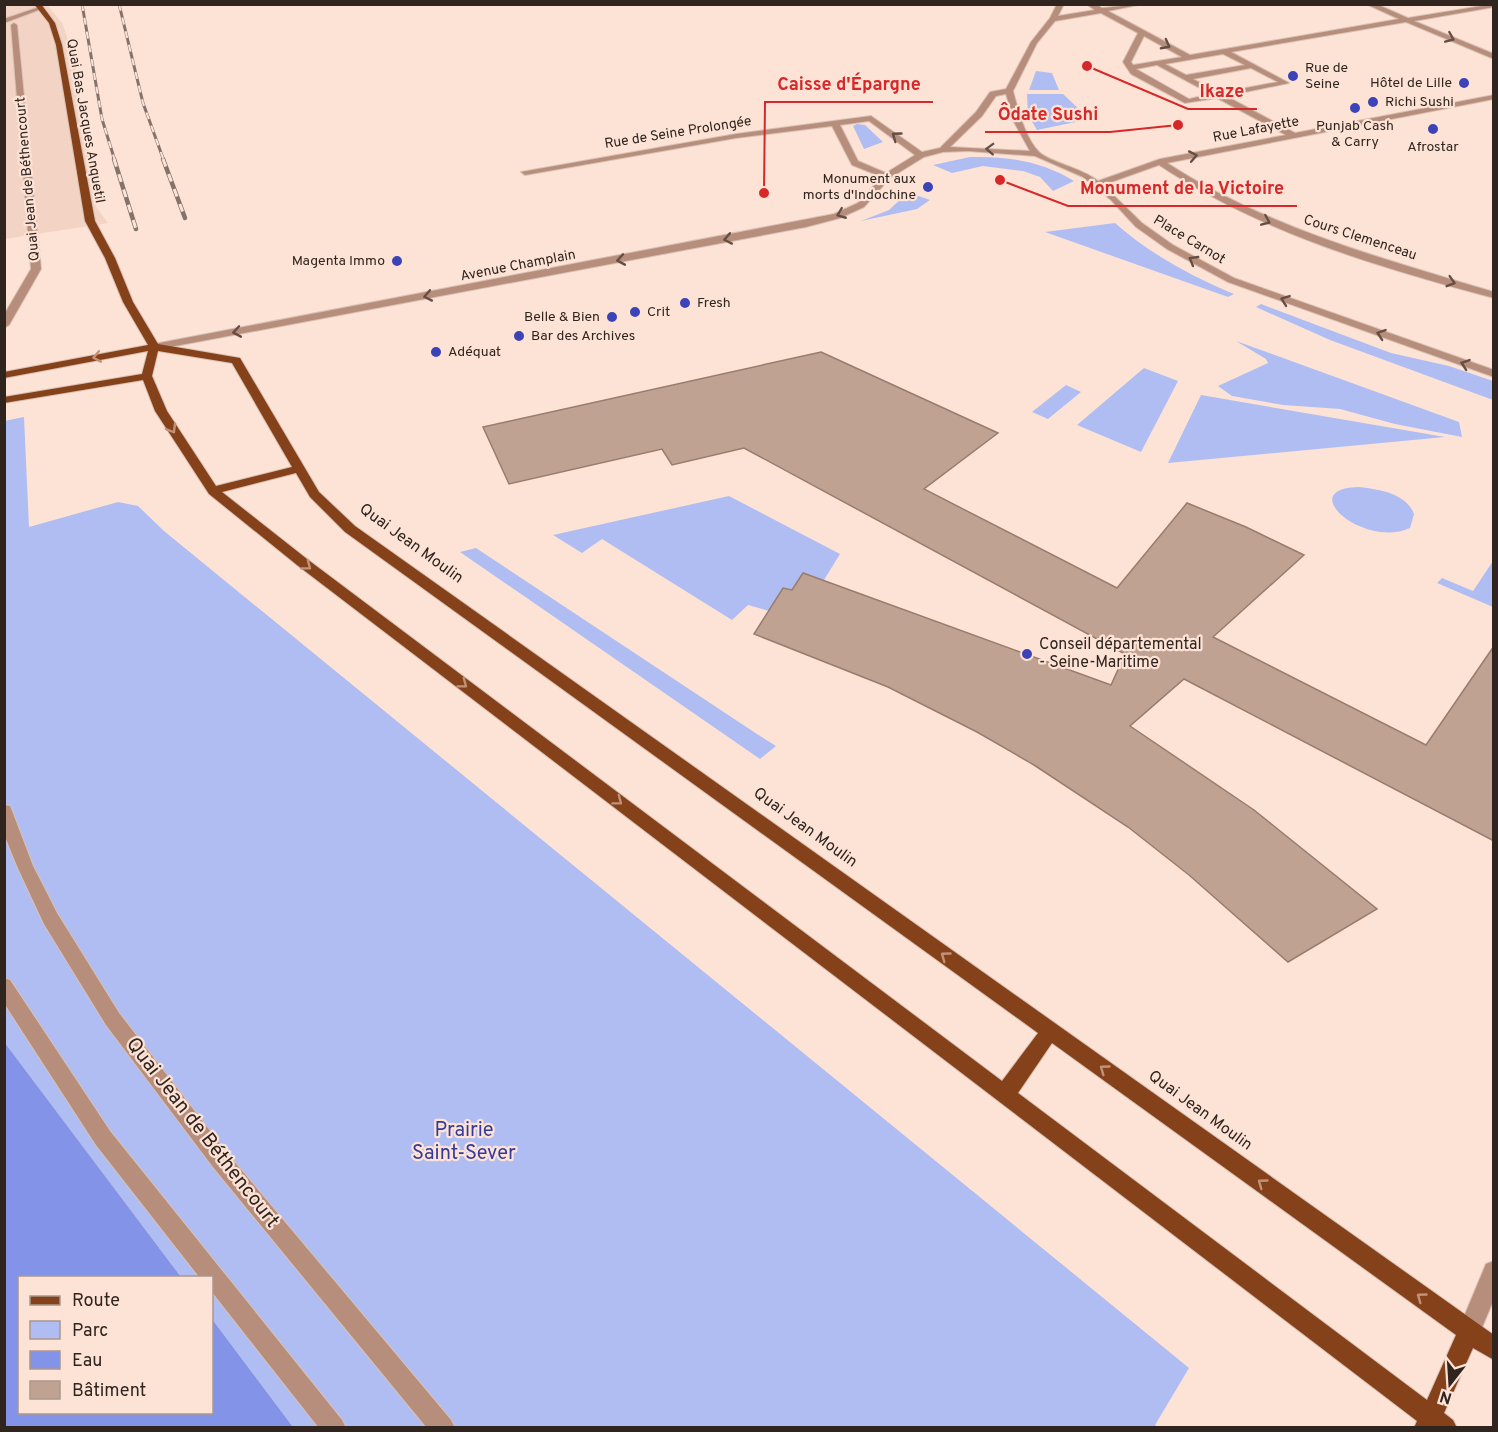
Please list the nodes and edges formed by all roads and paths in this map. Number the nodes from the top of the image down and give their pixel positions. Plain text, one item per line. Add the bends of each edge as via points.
1 (1061, 4) edge
2 (1089, 4) edge
3 (1140, 4) edge
4 (1369, 4) edge
5 (1494, 5) edge
6 (39, 7) edge
7 (1102, 10) junction
8 (1053, 19) junction
9 (1407, 20) junction
10 (9, 23) edge
11 (1142, 32) junction
12 (1225, 52) junction
13 (1494, 57) edge
14 (1190, 58) junction
15 (1158, 63) junction
16 (1252, 66) junction
17 (1129, 68) junction
18 (1183, 78) junction
19 (1008, 91) junction
20 (1216, 97) junction
21 (1494, 97) edge
22 (835, 123) junction
23 (1294, 136) junction
24 (943, 150) junction
25 (1036, 154) junction
26 (921, 155) junction
27 (1160, 162) junction
28 (525, 172) dead end
29 (887, 176) junction
30 (1097, 184) junction
31 (877, 189) joint
32 (1494, 296) edge
33 (4, 325) edge
34 (154, 346) junction
35 (1494, 374) edge
36 (4, 375) edge
37 (147, 376) junction
38 (4, 400) edge
39 (298, 469) junction
40 (213, 491) junction
41 (4, 811) edge
42 (4, 986) edge
43 (1050, 1031) junction
44 (1005, 1094) junction
45 (1494, 1272) edge
46 (213, 1276) edge
47 (213, 1276) edge
48 (1469, 1330) junction
49 (1494, 1349) edge
50 (1434, 1424) edge
51 (334, 1428) edge
52 (443, 1428) edge

1 - 8 street
2 - 7 street
3 - 7 street
4 - 9 street
5 - 9 street
6 - 10 street, Quai Bas Jacques Anquetil
6 - 34 main road, Quai Bas Jacques Anquetil via 52,23 59,45 90,221 128,302
7 - 8 street
7 - 11 street
8 - 19 street via 1034,42
9 - 12 street
9 -> 13 street
10 - 33 street, Quai Jean de Béthencourt via 36,269
11 -> 14 street
11 - 17 street via 1127,62
12 - 14 street
12 - 16 street
14 - 15 street
15 - 17 street
15 - 18 street
16 - 18 street
16 - 20 street via 1285,83
17 - 20 street via 1188,102
18 - 20 street
19 - 24 street via 993,94
19 - 25 street via 1018,122
20 - 23 street
21 - 23 street, Rue Lafayette
26 -> 22 street, Rue de Seine Prolongée via 871,118
22 - 28 street, Rue de Seine Prolongée
22 - 29 street via 855,163
27 -> 23 street, Rue Lafayette
25 -> 24 street, Place Carnot via 994,149
24 - 26 street, Place Carnot
25 - 30 street, Place Carnot via 1071,167
26 - 29 street, Place Carnot
27 - 30 street, Rue Lafayette
27 -> 32 street, Cours Clemenceau via 1192,186 1297,234
29 - 31 street, Place Carnot
35 -> 30 street, Place Carnot via 1232,280 1170,248 1127,216
31 -> 34 street, Avenue Champlain via 861,205 806,224
34 -> 36 main road
34 - 37 main road
34 - 39 main road, Quai Jean Moulin via 236,360
37 - 38 main road
37 -> 40 main road via 161,411
39 - 40 main road
43 -> 39 main road, Quai Jean Moulin via 350,529 314,494
40 -> 44 main road
41 - 52 street, Quai Jean de Béthencourt via 52,921 107,1012 173,1103
42 - 47 street via 103,1138
43 - 44 main road
48 -> 43 main road, Quai Jean Moulin
44 - 50 main road
45 - 48 street
46 - 51 street
48 - 49 main road, Quai Jean Moulin
48 - 50 main road

